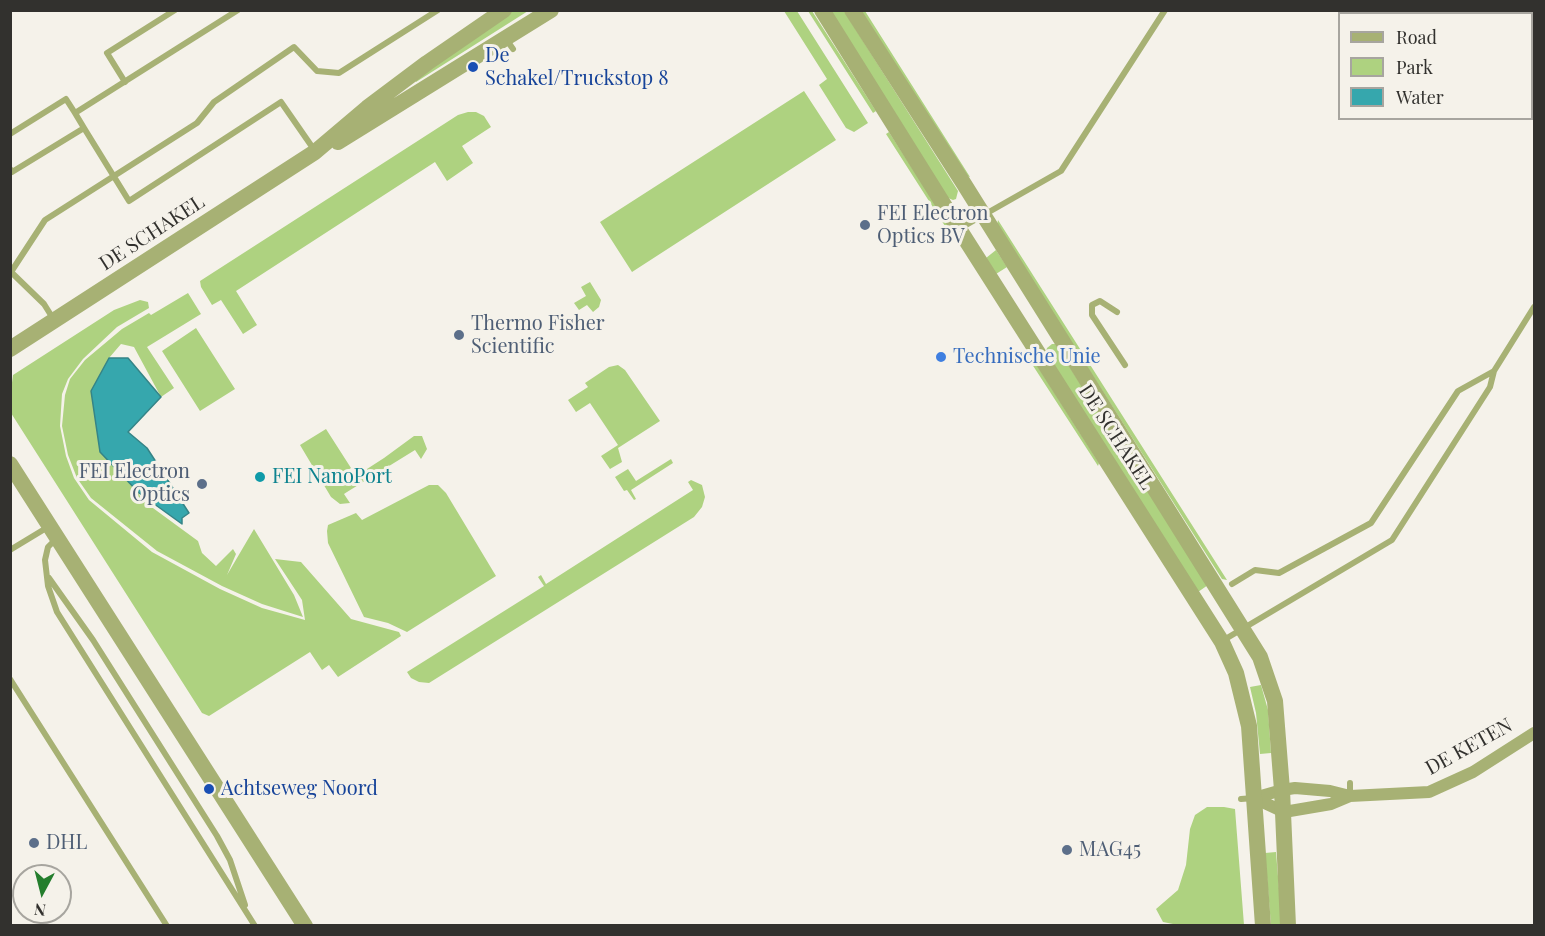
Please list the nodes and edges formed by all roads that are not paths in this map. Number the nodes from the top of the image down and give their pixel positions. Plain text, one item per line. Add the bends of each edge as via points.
1 (174, 10) edge
2 (237, 10) edge
3 (438, 10) edge
4 (504, 10) edge
5 (551, 10) edge
6 (822, 10) edge
7 (852, 10) edge
8 (1165, 10) edge
9 (125, 82) junction
10 (75, 113) junction
11 (84, 128) junction
12 (10, 134) edge
13 (315, 152) junction
14 (10, 170) edge
15 (983, 215) junction
16 (958, 229) junction
17 (12, 272) edge
18 (1534, 307) edge
19 (1117, 312) dead end
20 (54, 321) junction
21 (10, 349) edge
22 (1125, 365) dead end
23 (1494, 371) junction
24 (10, 464) edge
25 (54, 532) junction
26 (10, 550) edge
27 (46, 568) junction
28 (1232, 584) dead end
29 (1243, 628) junction
30 (1222, 642) junction
31 (10, 679) edge
32 (1534, 733) edge
33 (1282, 790) junction
34 (1350, 790) junction
35 (1248, 798) junction
36 (1284, 812) junction
37 (248, 914) junction
38 (302, 924) edge
39 (167, 926) edge
40 (255, 926) edge
41 (1263, 926) edge
42 (1288, 926) edge

1 - 9 lane via 107,53
2 - 9 lane
3 - 17 lane via 339,73 317,71 294,47 214,102 197,123 45,219
4 - 13 street, DE SCHAKEL via 393,89
5 - 13 street, DE SCHAKEL via 509,44
6 - 16 street, DE SCHAKEL
7 - 15 street, DE SCHAKEL
8 - 15 lane via 1061,171
9 - 10 lane
10 - 11 lane
10 - 12 lane via 66,99
11 - 13 lane via 129,201 281,102
11 - 14 lane
13 - 20 street, DE SCHAKEL
15 - 16 lane
15 - 29 street, DE SCHAKEL
16 - 30 street, DE SCHAKEL
17 - 20 lane via 44,304
18 - 23 lane
19 - 22 lane via 1100,301 1092,305 1092,315
20 - 21 street, DE SCHAKEL
23 - 28 lane via 1458,391 1371,523 1279,573 1255,570
23 - 29 lane via 1490,387 1392,540
24 - 25 street
25 - 26 lane
25 - 27 lane
25 - 38 street
27 - 37 lane via 53,585 93,640 217,836 230,860
27 - 37 lane via 51,599 66,628
29 - 30 lane
29 - 33 street, DE SCHAKEL via 1260,657 1275,701
30 - 35 street, DE SCHAKEL via 1236,673 1250,726
31 - 39 lane
32 - 34 street, DE KETEN via 1473,772 1428,792
33 - 34 street, DE KETEN
33 - 35 street, DE KETEN
33 - 36 street, DE SCHAKEL
34 - 36 street, DE KETEN via 1331,804
35 - 36 street
35 - 41 street, DE SCHAKEL
36 - 42 street, DE SCHAKEL
37 - 40 lane

